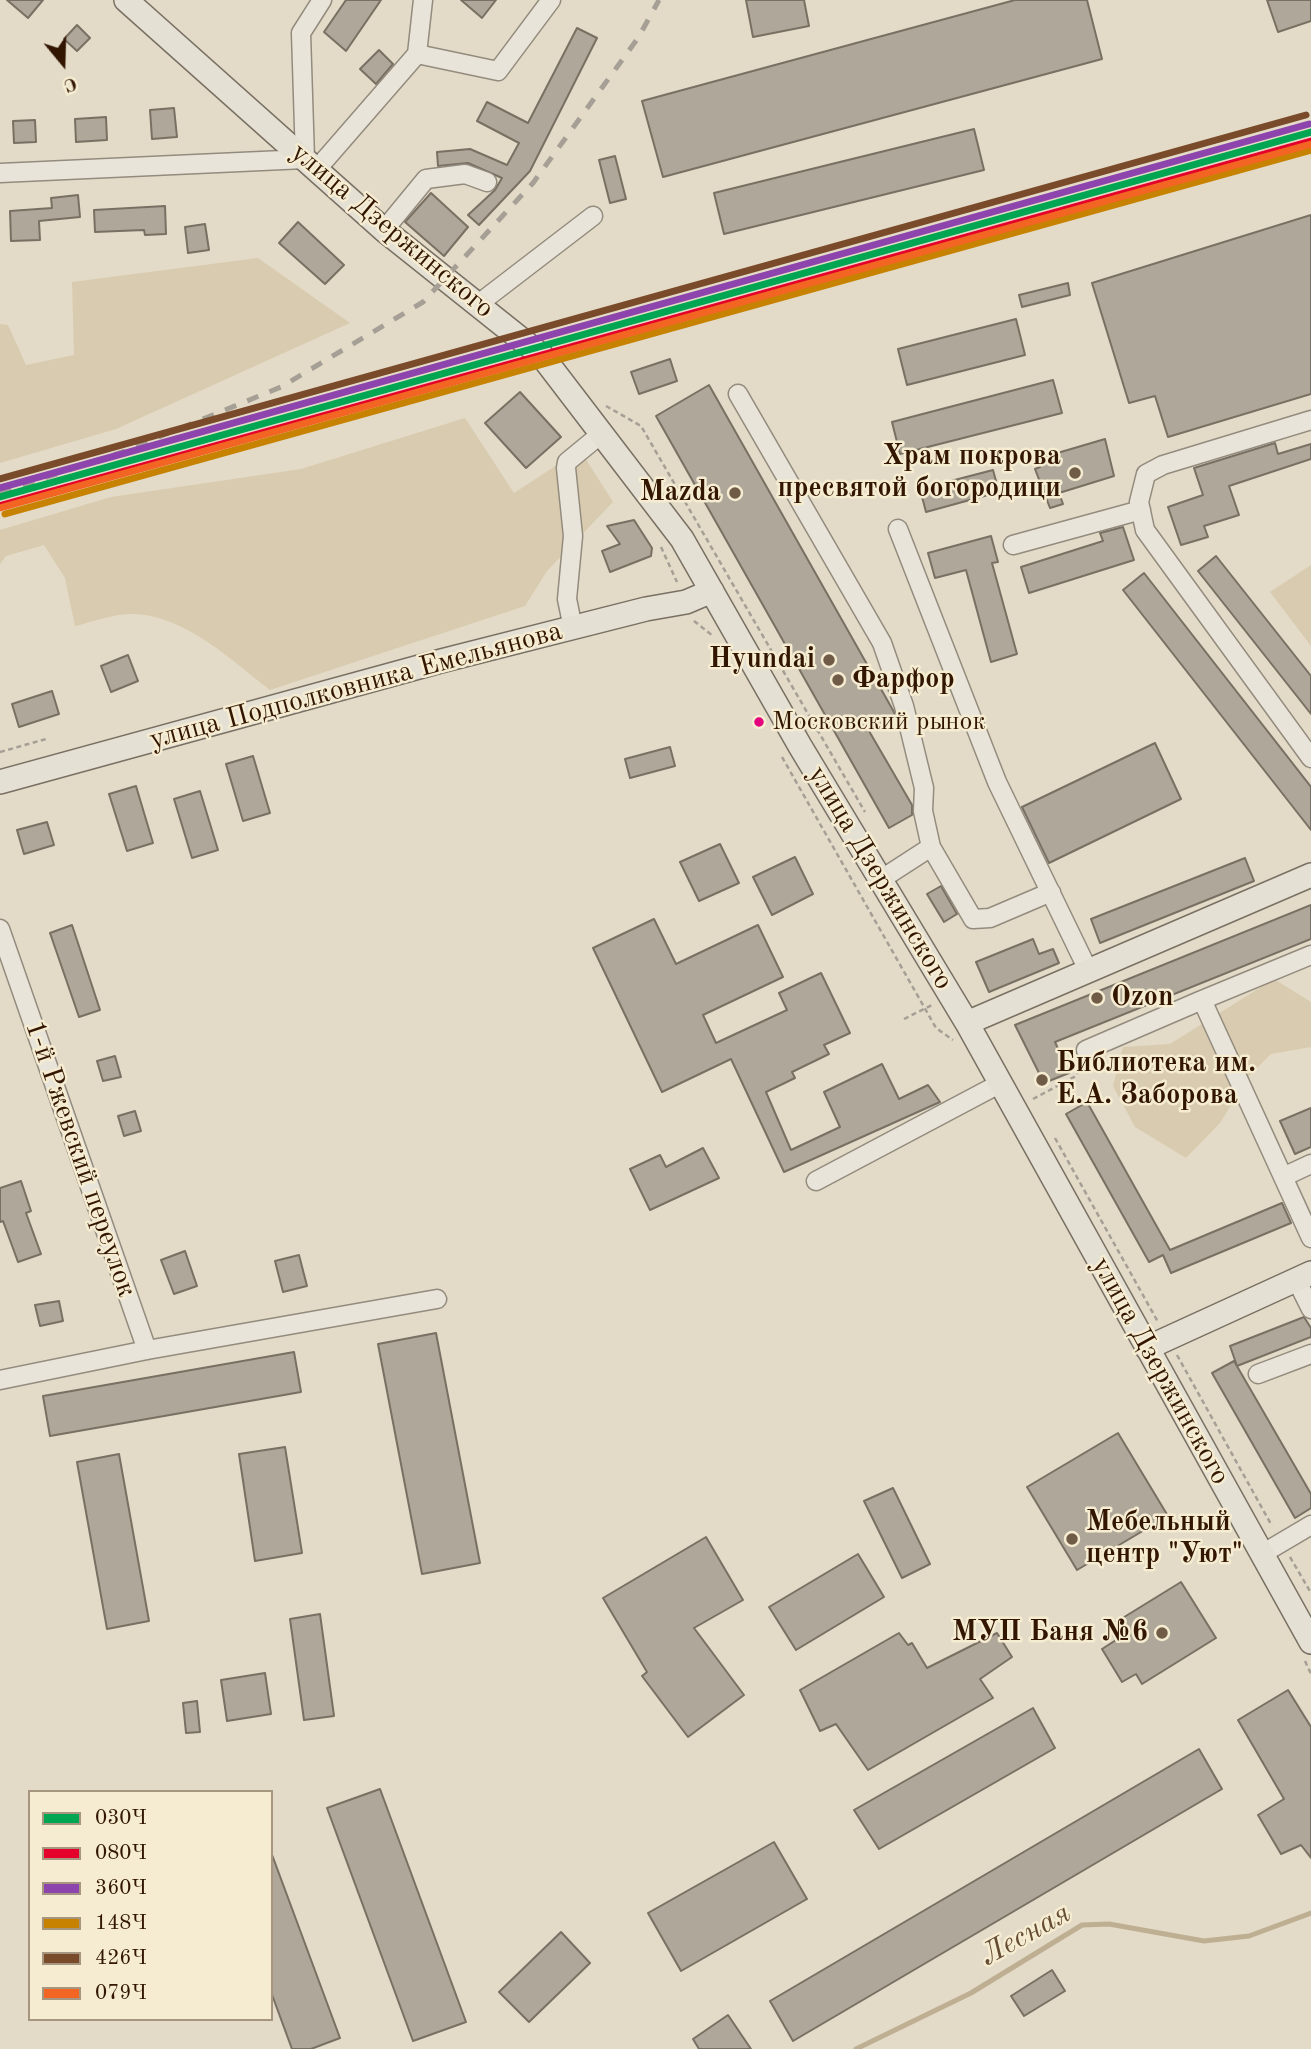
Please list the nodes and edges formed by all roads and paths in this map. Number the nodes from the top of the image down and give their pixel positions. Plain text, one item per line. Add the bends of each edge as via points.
1 (126, 0) edge
2 (322, 0) edge
3 (423, 0) edge
4 (551, 0) edge
5 (417, 54) junction
6 (311, 164) junction
7 (0, 173) edge
8 (487, 182) dead end
9 (593, 216) dead end
10 (384, 230) junction
11 (477, 305) junction
12 (738, 394) dead end
13 (1311, 420) edge
14 (601, 434) junction
15 (1141, 510) junction
16 (898, 529) dead end
17 (660, 542) dead end
18 (1013, 545) dead end
19 (712, 592) junction
20 (686, 602) junction
21 (573, 628) junction
22 (714, 636) dead end
23 (46, 739) dead end
24 (776, 746) dead end
25 (0, 752) edge
26 (1311, 758) edge
27 (0, 782) edge
28 (931, 847) junction
29 (1311, 875) edge
30 (880, 880) junction
31 (1051, 892) junction
32 (0, 929) edge
33 (1311, 955) edge
34 (1088, 970) junction
35 (1202, 1000) junction
36 (960, 1031) junction
37 (1086, 1051) joint
38 (1001, 1083) junction
39 (1033, 1099) dead end
40 (1311, 1164) edge
41 (1283, 1177) junction
42 (816, 1181) dead end
43 (1311, 1238) edge
44 (1304, 1276) edge
45 (437, 1299) dead end
46 (1311, 1309) edge
47 (1147, 1348) junction
48 (147, 1350) junction
49 (1311, 1354) edge
50 (1258, 1374) dead end
51 (0, 1380) edge
52 (1311, 1525) edge
53 (1262, 1554) junction
54 (1305, 1646) edge
55 (1311, 1674) edge

1 - 6 main road, улица Дзержинского
2 - 6 street via 301,33
3 - 5 street
4 - 5 street via 498,71
5 - 6 street
6 - 7 street
6 - 10 main road, улица Дзержинского
8 - 10 street via 465,174 426,179
9 - 11 street
10 - 11 main road, улица Дзержинского
11 - 14 main road, улица Дзержинского via 542,356
12 - 28 street via 882,643 904,706 924,788 923,811
13 - 15 street via 1163,465 1146,474
14 - 19 main road, улица Дзержинского via 682,539
14 - 21 street via 567,462 566,468 573,536 567,599
15 - 18 street
15 - 26 street via 1145,530
16 - 31 street via 997,782
17 - 20 path
19 - 20 main road, улица Подполковника Емельянова
19 - 30 main road, улица Дзержинского
20 - 21 main road, улица Подполковника Емельянова
20 - 22 path via 694,621
21 - 27 main road, улица Подполковника Емельянова
23 - 25 path
24 - 36 path via 936,1028
28 - 30 street
28 - 31 street via 973,919 990,918
29 - 34 main road
30 - 36 main road, улица Дзержинского
31 - 34 street
32 - 48 street, 1-й Ржевский переулок
33 - 35 street
34 - 36 main road
35 - 37 street
35 - 41 street
36 - 38 main road, улица Дзержинского
37 - 39 path via 1076,1076
38 - 42 street
38 - 47 main road, улица Дзержинского
40 - 41 street
41 - 43 street
44 - 46 street
44 - 47 main road
45 - 48 street
47 - 53 main road, улица Дзержинского
48 - 51 street
49 - 50 street
52 - 53 street
53 - 54 main road, улица Дзержинского
54 - 55 path

